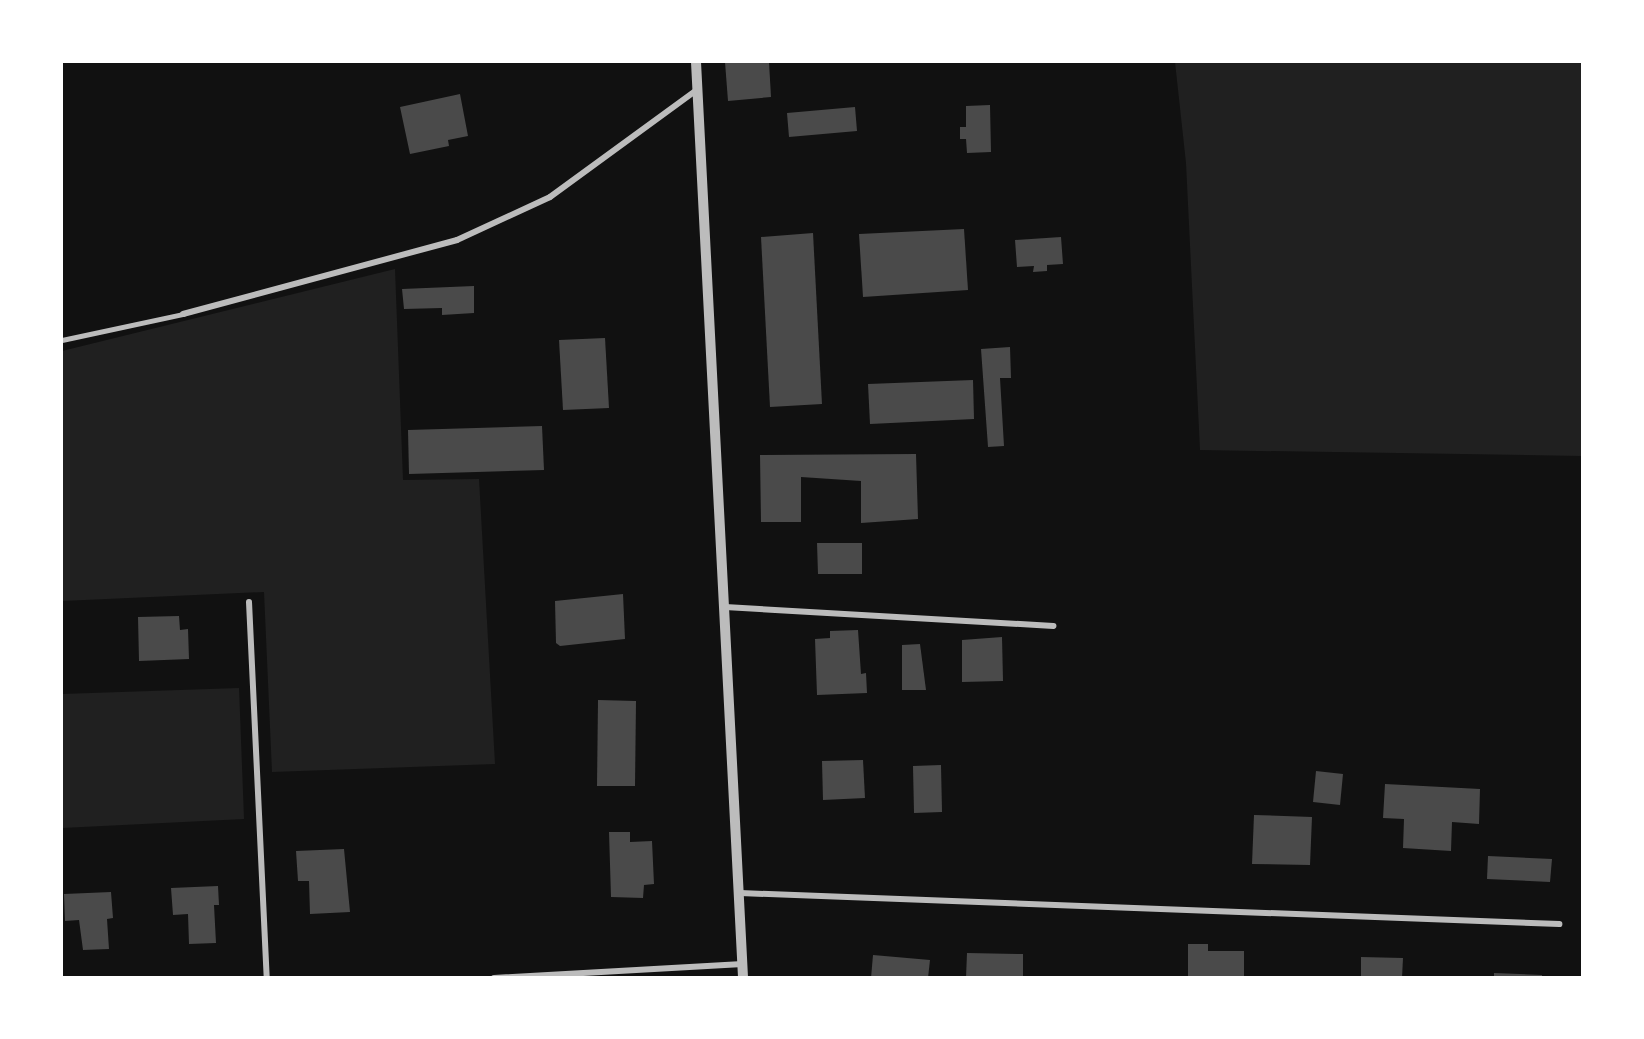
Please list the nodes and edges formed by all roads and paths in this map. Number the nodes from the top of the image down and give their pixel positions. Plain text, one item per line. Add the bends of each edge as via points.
1 (696, 62) edge
2 (698, 89) junction
3 (183, 314) joint
4 (62, 340) edge
5 (249, 602) dead end
6 (725, 607) junction
7 (1053, 626) dead end
8 (740, 893) junction
9 (1560, 924) dead end
10 (743, 964) junction
11 (267, 978) edge
12 (494, 978) edge
13 (744, 978) edge

1 - 2 street
2 - 3 street via 550,197 457,240
2 - 6 street
3 - 4 lane
5 - 11 street
6 - 7 street
6 - 8 street
8 - 9 street
8 - 10 street
10 - 12 street
10 - 13 street

